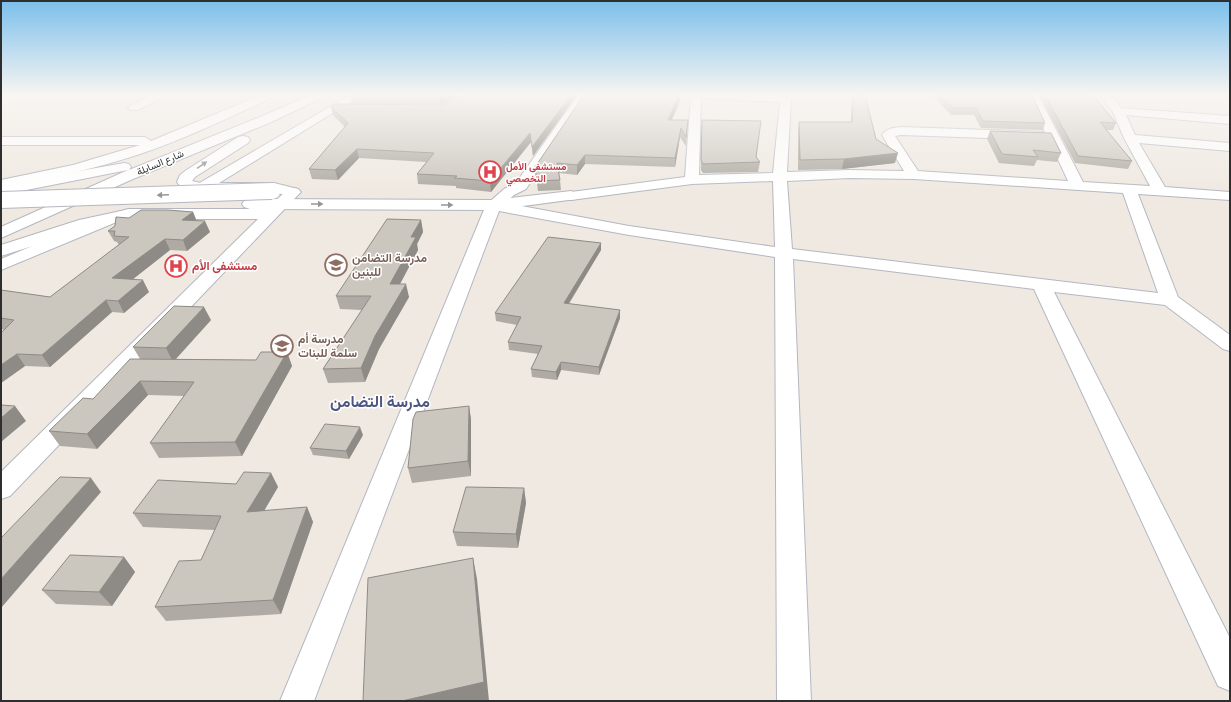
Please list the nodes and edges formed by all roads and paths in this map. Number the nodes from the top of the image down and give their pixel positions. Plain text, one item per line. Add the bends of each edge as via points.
1 (193, 128) edge
2 (244, 128) edge
3 (262, 128) edge
4 (301, 128) edge
5 (560, 128) edge
6 (694, 128) edge
7 (784, 128) edge
8 (1050, 128) edge
9 (1125, 128) edge
10 (1054, 136) junction
11 (1130, 138) junction
12 (1, 141) edge
13 (162, 141) junction
14 (1230, 147) edge
15 (170, 157) junction
16 (914, 174) junction
17 (780, 177) junction
18 (692, 180) junction
19 (1, 184) edge
20 (1078, 186) junction
21 (201, 188) junction
22 (1, 190) edge
23 (1129, 190) junction
24 (1160, 192) junction
25 (571, 196) joint
26 (1230, 196) edge
27 (501, 198) junction
28 (1, 200) edge
29 (279, 200) junction
30 (1, 210) edge
31 (121, 216) junction
32 (1, 233) edge
33 (1, 251) edge
34 (784, 253) junction
35 (1, 265) edge
36 (1042, 286) junction
37 (1170, 300) junction
38 (1230, 345) edge
39 (1, 490) edge
40 (1230, 674) edge
41 (297, 701) edge
42 (794, 701) edge

1 - 13 street
2 - 15 main road, شارع السايلة
21 -> 3 main road via 187,185 184,182 185,178
4 - 21 street
5 - 27 street via 520,186
6 - 18 street
7 - 17 street
8 - 10 street
9 - 11 street
10 - 16 street via 892,132 888,135
10 - 20 street
11 - 14 street
11 - 24 street
12 - 13 street
13 - 19 street via 81,167
15 - 22 main road
15 - 32 main road, شارع السايلة
16 - 17 street
16 - 20 street
17 - 18 street
17 - 34 street
18 - 25 street
20 - 23 street
21 - 29 main road via 274,188
23 - 24 street
23 - 37 street
24 - 26 street
25 - 27 main road
27 - 29 main road
27 - 34 street via 551,217
27 - 41 street
29 -> 28 main road, bridge
29 - 30 main road via 250,204
29 - 31 street
29 - 39 street
31 - 33 main road via 84,224
31 - 35 street
34 - 36 street
34 - 42 street
36 - 37 street
36 - 40 street
37 - 38 street

